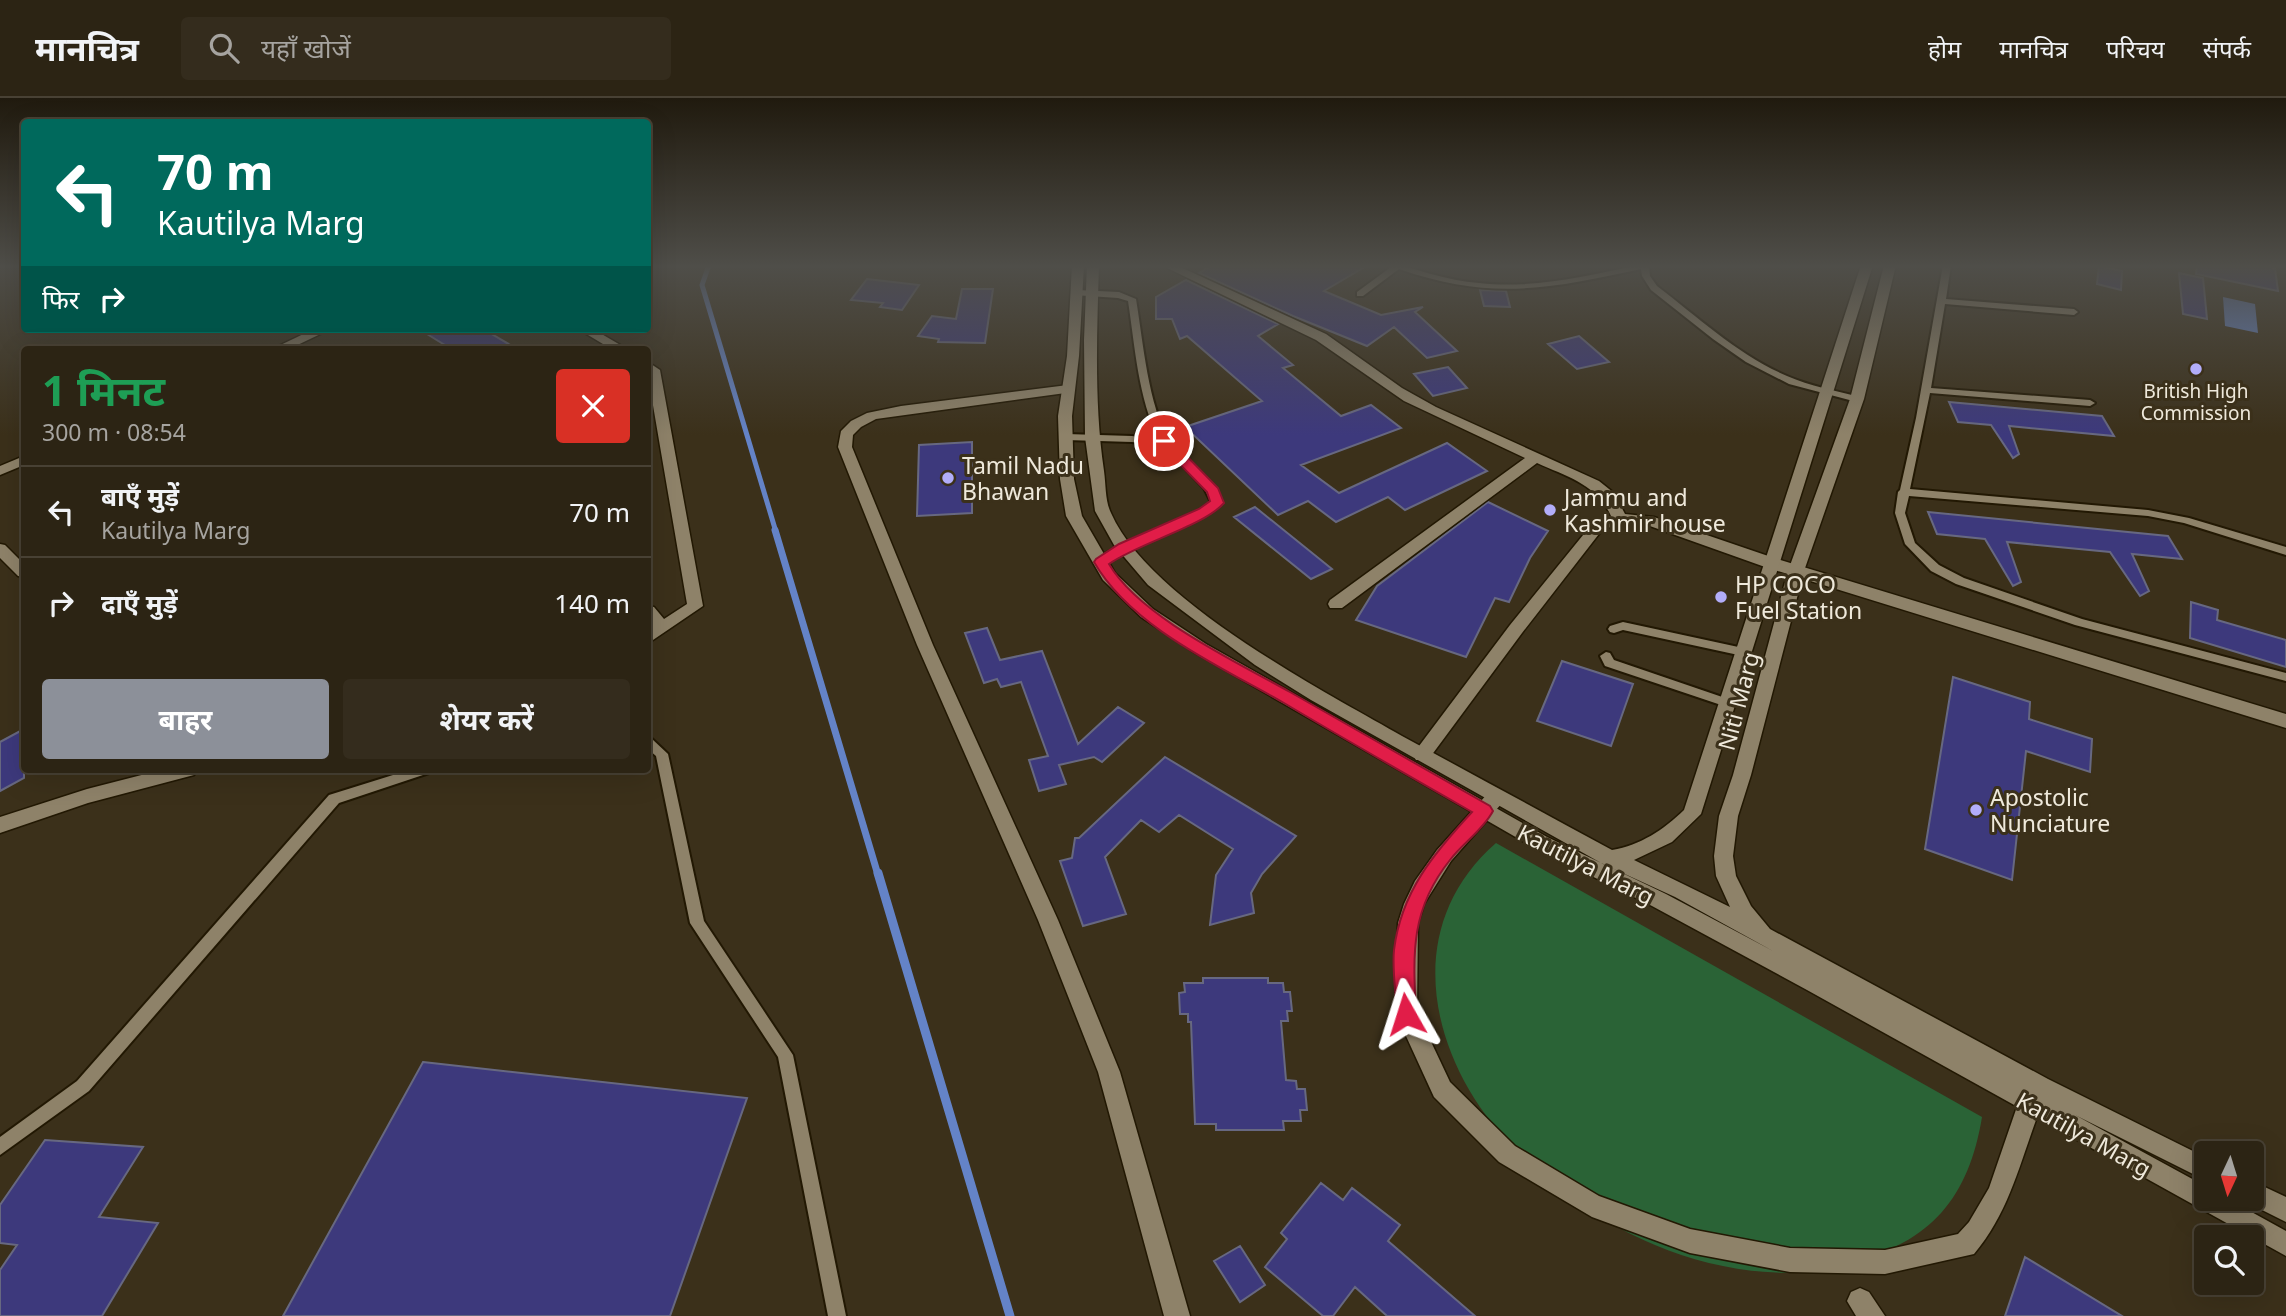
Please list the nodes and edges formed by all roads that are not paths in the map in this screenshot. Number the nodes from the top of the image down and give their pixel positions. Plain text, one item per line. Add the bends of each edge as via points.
1 (1080, 322) edge
2 (1088, 322) edge
3 (1136, 322) edge
4 (1289, 322) edge
5 (1699, 322) edge
6 (1849, 322) edge
7 (1876, 322) edge
8 (1937, 322) edge
9 (315, 333) edge
10 (591, 333) edge
11 (285, 346) edge
12 (616, 346) edge
13 (651, 368) edge
14 (1069, 389) junction
15 (1925, 390) junction
16 (1828, 391) junction
17 (1857, 399) junction
18 (2090, 403) dead end
19 (1066, 437) junction
20 (1092, 437) junction
21 (1168, 444) junction
22 (1536, 457) junction
23 (21, 461) edge
24 (0, 471) edge
25 (1903, 492) junction
26 (1620, 518) junction
27 (1124, 547) junction
28 (0, 549) edge
29 (2286, 551) edge
30 (1101, 562) junction
31 (1771, 563) junction
32 (21, 569) edge
33 (1796, 571) junction
34 (1336, 604) dead end
35 (651, 615) edge
36 (1614, 629) dead end
37 (651, 634) edge
38 (651, 634) edge
39 (1743, 652) junction
40 (1606, 656) dead end
41 (2286, 677) edge
42 (1727, 703) junction
43 (2286, 721) edge
44 (651, 745) edge
45 (1422, 755) junction
46 (176, 773) edge
47 (415, 773) edge
48 (1490, 804) junction
49 (0, 825) edge
50 (1610, 858) junction
51 (1806, 958) junction
52 (2035, 1095) junction
53 (0, 1147) edge
54 (2194, 1164) edge
55 (1492, 1170) dead end
56 (2264, 1199) edge
57 (2286, 1210) edge
58 (2286, 1244) edge
59 (1924, 1276) dead end
60 (1872, 1304) edge
61 (1834, 1306) dead end
62 (837, 1316) edge
63 (1177, 1316) edge

1 - 14 street, Kautilya Marg
2 - 20 street, Kautilya Marg
3 - 21 lane via 1152,404
4 - 22 street via 1344,349 1405,397
5 - 16 lane via 1782,378
6 - 16 street, Niti Marg
7 - 17 street, Niti Marg
8 - 15 lane
9 - 11 street
10 - 12 street
13 - 37 street via 695,606
14 - 19 street, Kautilya Marg
14 - 63 street via 872,416 846,434 845,447 1109,1072
15 - 18 lane
15 - 25 lane
16 - 17 lane
16 - 31 street, Niti Marg
17 - 33 street, Niti Marg
19 - 20 lane
19 - 30 street, Kautilya Marg via 1074,516
20 - 21 lane
20 - 27 street, Kautilya Marg via 1102,511
21 - 27 lane via 1213,491 1217,503
22 - 26 street via 1594,484 1609,496
22 - 34 street
23 - 24 street
25 - 29 lane via 2148,513
25 - 41 lane via 1900,513 1910,544 1935,568 1959,581 2079,622
26 - 31 street via 1649,520
26 - 45 street via 1597,527
27 - 30 lane
27 - 45 street, Kautilya Marg via 1154,581 1206,622 1317,696
28 - 32 street
30 - 48 street, Kautilya Marg via 1147,613 1200,648
31 - 33 street
31 - 39 street, Niti Marg
33 - 43 street
33 - 51 street, Niti Marg via 1732,800 1722,862 1734,897 1758,927
35 - 38 street via 658,623
36 - 39 lane via 1623,626
39 - 42 street, Niti Marg
40 - 42 lane via 1609,663
42 - 50 street, Niti Marg via 1692,814 1666,839
44 - 62 lane via 662,754 697,923 785,1055
45 - 48 street, Kautilya Marg
46 - 49 street
47 - 53 lane via 334,799 83,1086
48 - 50 street, Kautilya Marg
48 - 52 street, Kautilya Marg via 1540,842
48 - 55 street via 1445,853 1416,898 1406,934 1403,983 1406,1014 1429,1080 1448,1114
50 - 51 street, Kautilya Marg
51 - 52 street, Kautilya Marg
52 - 54 street, Kautilya Marg
52 - 58 street, Kautilya Marg
52 - 59 street via 1986,1218 1967,1243
56 - 57 street
60 - 61 street

